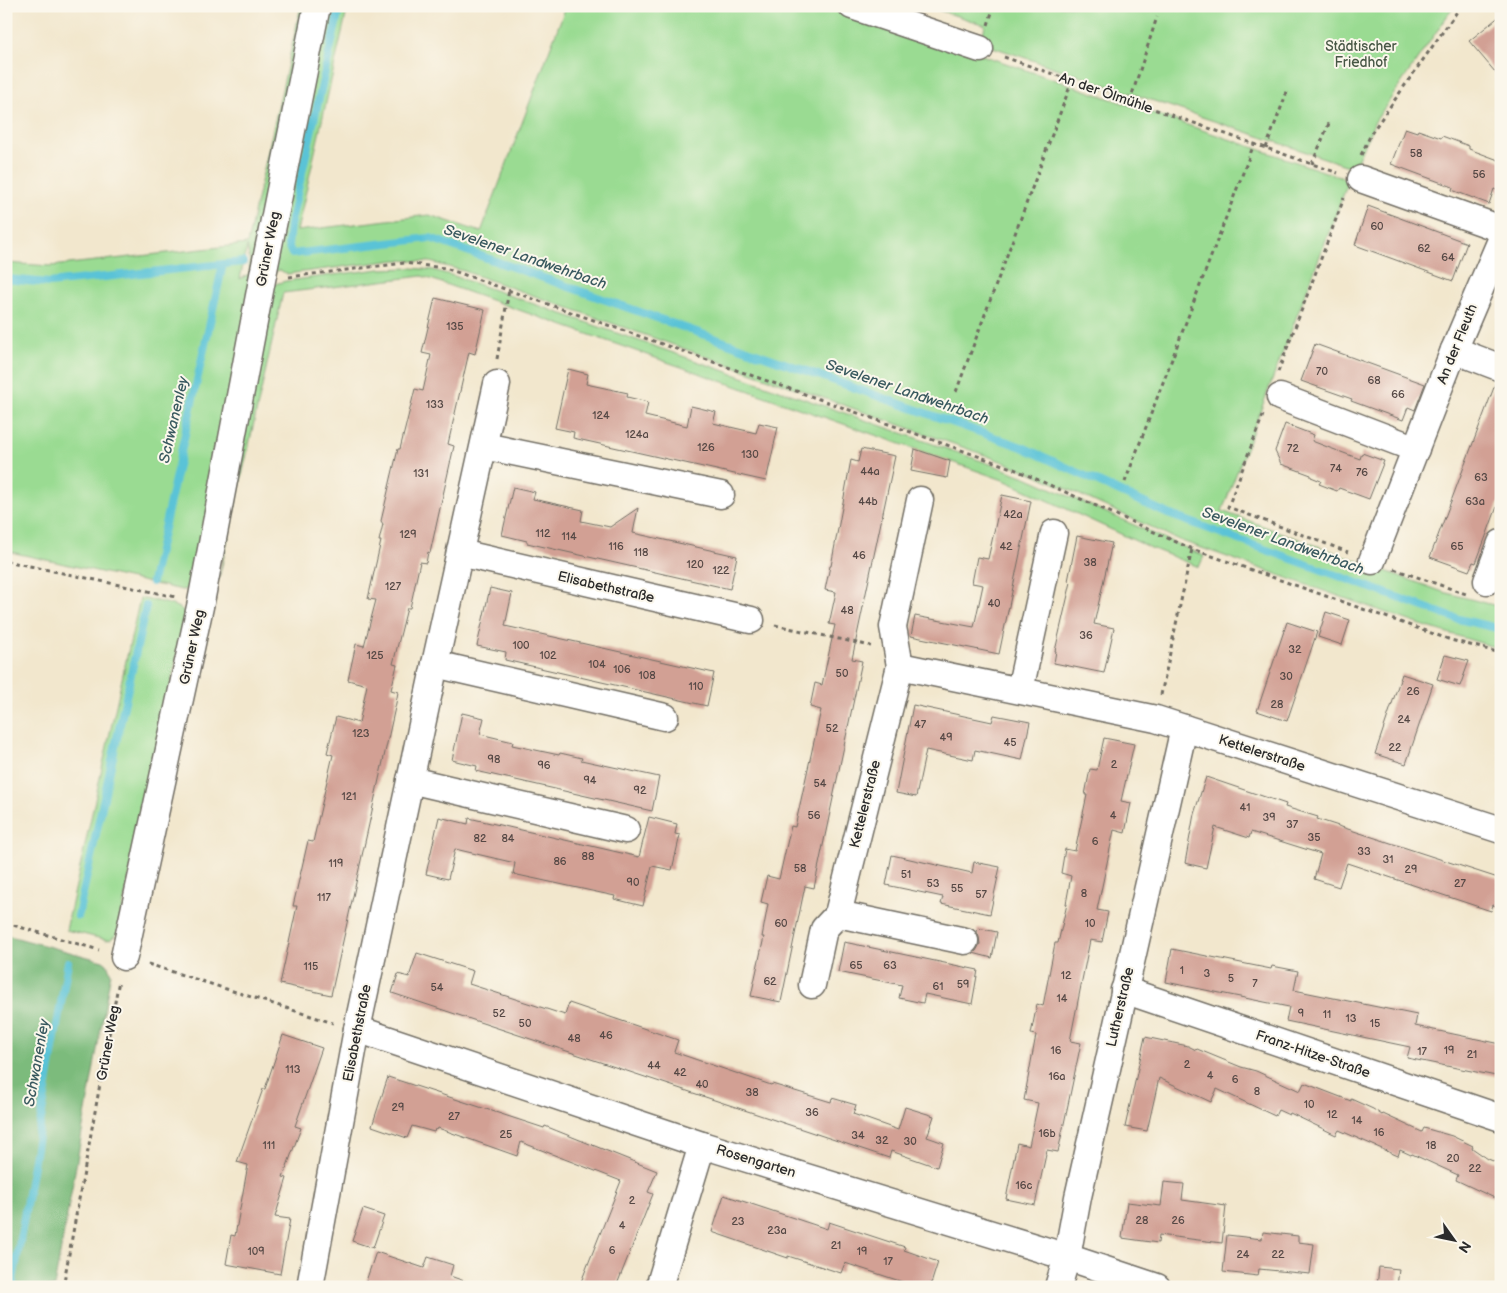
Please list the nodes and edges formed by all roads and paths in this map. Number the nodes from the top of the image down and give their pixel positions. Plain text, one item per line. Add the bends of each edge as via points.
1 (317, 6) edge
2 (852, 6) edge
3 (1461, 6) edge
4 (1157, 17) dead end
5 (980, 49) joint
6 (1072, 81) junction
7 (1288, 89) dead end
8 (1130, 101) junction
9 (1330, 121) dead end
10 (1254, 144) junction
11 (1266, 148) junction
12 (1312, 164) junction
13 (1356, 178) junction
14 (1501, 229) edge
15 (1501, 240) edge
16 (262, 280) junction
17 (509, 290) junction
18 (1454, 350) junction
19 (1501, 368) edge
20 (497, 384) joint
21 (956, 392) dead end
22 (1274, 395) junction
23 (484, 446) junction
24 (1416, 449) junction
25 (1125, 482) dead end
26 (721, 495) dead end
27 (920, 500) dead end
28 (1054, 533) dead end
29 (1501, 543) edge
30 (1192, 549) junction
31 (460, 553) junction
32 (6, 561) edge
33 (1372, 561) junction
34 (1480, 588) joint
35 (201, 602) junction
36 (751, 620) joint
37 (1501, 653) edge
38 (435, 664) junction
39 (900, 666) junction
40 (1020, 690) junction
41 (665, 717) dead end
42 (1156, 719) junction
43 (1184, 728) junction
44 (410, 780) junction
45 (626, 830) dead end
46 (1501, 830) edge
47 (838, 914) junction
48 (6, 923) edge
49 (965, 941) dead end
50 (124, 957) junction
51 (812, 986) dead end
52 (1124, 990) junction
53 (357, 1028) junction
54 (1501, 1118) edge
55 (702, 1145) junction
56 (1067, 1257) junction
57 (63, 1287) edge
58 (310, 1287) edge
59 (659, 1287) edge
60 (1058, 1287) edge
61 (1157, 1287) edge

1 - 16 street, Grüner Weg
2 - 5 street
3 - 13 path via 1372,132
4 - 8 path
5 - 6 path, An der Ölmühle
6 - 8 path, An der Ölmühle
6 - 21 path
7 - 11 path
8 - 10 path, An der Ölmühle
9 - 12 path
10 - 11 path, An der Ölmühle
10 - 25 path
11 - 12 path, An der Ölmühle
12 - 13 path, An der Ölmühle
13 - 14 street
13 - 22 path
15 - 18 street, An der Fleuth
16 - 17 path via 404,264 445,268
16 - 35 street, Grüner Weg
17 - 20 path via 497,352
17 - 30 path via 1014,469
18 - 19 street
18 - 24 street, An der Fleuth
20 - 23 street, Elisabethstraße
22 - 24 street
22 - 33 path via 1228,507
23 - 26 street
23 - 31 street, Elisabethstraße
24 - 33 street, An der Fleuth
27 - 39 street, Kettelerstraße via 893,627
28 - 40 street
29 - 34 street
30 - 37 path via 1452,640
30 - 42 path
31 - 36 street, Elisabethstraße
31 - 38 street, Elisabethstraße
32 - 35 path
33 - 34 path via 1432,583
35 - 50 street, Grüner Weg
36 - 39 path via 881,649
38 - 41 street
38 - 44 street, Elisabethstraße
39 - 40 street, Kettelerstraße
39 - 47 street, Kettelerstraße
40 - 42 street, Kettelerstraße
42 - 43 street, Kettelerstraße
43 - 46 street, Kettelerstraße
43 - 52 street, Lutherstraße
44 - 45 street
44 - 53 street, Elisabethstraße
47 - 49 street
47 - 51 street, Kettelerstraße via 824,929
48 - 50 path
50 - 53 path
50 - 57 path, Grüner Weg
52 - 54 street, Franz-Hitze-Straße
52 - 56 street, Lutherstraße
53 - 55 street, Rosengarten
53 - 58 street, Elisabethstraße
55 - 56 street, Rosengarten
55 - 59 street
56 - 60 street, Lutherstraße
56 - 61 street, Rosengarten

